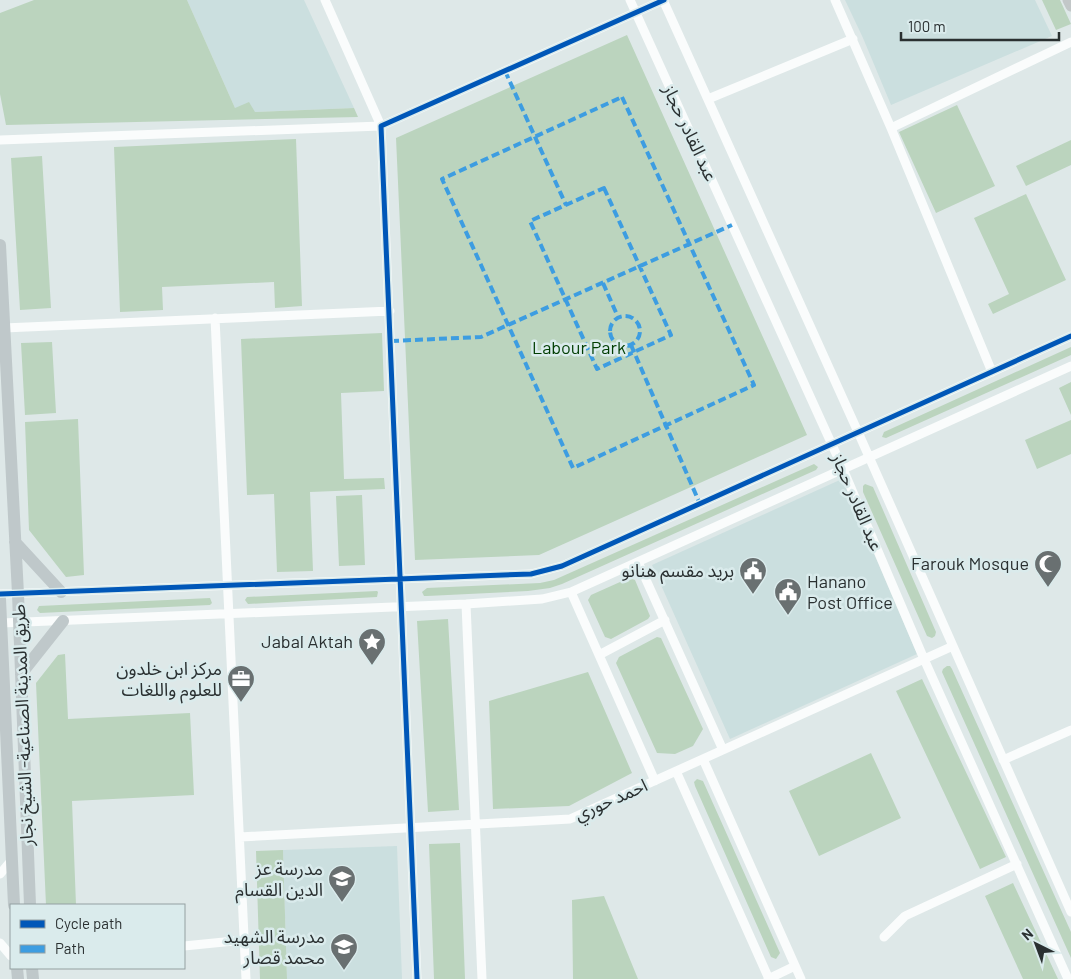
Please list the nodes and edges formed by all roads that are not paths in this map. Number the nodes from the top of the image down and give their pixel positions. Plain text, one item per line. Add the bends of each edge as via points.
1 (325, 0) edge
2 (630, 0) edge
3 (663, 0) edge
4 (835, 0) edge
5 (1068, 0) edge
6 (1071, 6) edge
7 (635, 12) junction
8 (853, 39) junction
9 (1071, 42) edge
10 (708, 99) junction
11 (381, 126) junction
12 (891, 128) junction
13 (0, 140) edge
14 (0, 245) edge
15 (390, 311) junction
16 (215, 318) junction
17 (4, 328) junction
18 (1071, 336) edge
19 (1071, 366) edge
20 (992, 372) junction
21 (858, 432) junction
22 (832, 444) junction
23 (869, 457) junction
24 (843, 469) junction
25 (15, 542) junction
26 (638, 562) junction
27 (399, 580) junction
28 (228, 586) junction
29 (61, 592) junction
30 (571, 592) junction
31 (0, 594) edge
32 (18, 594) junction
33 (0, 599) edge
34 (466, 604) junction
35 (400, 607) junction
36 (0, 609) edge
37 (229, 614) junction
38 (665, 620) junction
39 (63, 621) junction
40 (1, 623) edge
41 (19, 623) junction
42 (953, 646) junction
43 (599, 655) junction
44 (924, 659) junction
45 (21, 674) junction
46 (2, 686) edge
47 (1071, 730) edge
48 (723, 750) junction
49 (703, 759) junction
50 (1003, 760) junction
51 (676, 772) junction
52 (655, 781) junction
53 (0, 799) edge
54 (10, 808) junction
55 (476, 824) junction
56 (410, 828) junction
57 (240, 837) junction
58 (1016, 864) junction
59 (4, 866) edge
60 (14, 904) edge
61 (30, 904) edge
62 (1071, 912) edge
63 (884, 936) dead end
64 (244, 940) junction
65 (0, 943) edge
66 (185, 946) edge
67 (10, 955) edge
68 (796, 966) junction
69 (246, 979) edge
70 (417, 979) edge
71 (482, 979) edge
72 (768, 979) edge
73 (801, 979) edge
74 (1068, 979) edge

1 - 11 street
2 - 7 street, عبد القادر حجاز
3 - 7 street
3 - 10 street, عبد القادر حجاز
4 - 8 street
5 - 6 main road
7 - 11 street
7 - 22 street, عبد القادر حجاز
8 - 10 street
8 - 12 street
9 - 12 street
10 - 21 street, عبد القادر حجاز
11 - 13 street
11 - 15 street
12 - 20 street
14 - 17 main road, طريق المدينة الصناعية- الشيخ نجار
15 - 16 street
15 - 27 street
16 - 17 street
16 - 28 street
17 - 25 main road, طريق المدينة الصناعية- الشيخ نجار
18 - 20 street
19 - 23 street
20 - 21 street
21 - 22 street
21 - 23 street, عبد القادر حجاز
22 - 24 street, عبد القادر حجاز
22 - 27 street via 562,566 531,574
23 - 24 street
23 - 42 street, عبد القادر حجاز
24 - 26 street
24 - 44 street, عبد القادر حجاز
25 - 29 main road
25 - 32 main road, طريق المدينة الصناعية- الشيخ نجار
26 - 30 street
26 - 38 street
27 - 28 street
27 - 35 street
28 - 29 street
28 - 37 street
29 - 32 street
30 - 34 street via 542,599
30 - 43 street
31 - 32 street
32 - 41 main road, طريق المدينة الصناعية- الشيخ نجار
33 - 36 main road
34 - 35 street
34 - 55 street
35 - 37 street
35 - 56 street
36 - 40 main road
37 - 39 street
37 - 57 street
38 - 43 street
38 - 48 street
39 - 41 street
39 - 45 main road
40 - 41 street
40 - 46 main road
41 - 45 main road, طريق المدينة الصناعية- الشيخ نجار
42 - 44 street, احمد حوري
42 - 50 street, عبد القادر حجاز
43 - 52 street
44 - 48 street, احمد حوري
44 - 58 street, عبد القادر حجاز
45 - 61 main road, طريق المدينة الصناعية- الشيخ نجار
46 - 54 main road
47 - 50 street
48 - 49 street, احمد حوري
49 - 51 street, احمد حوري
49 - 68 street
50 - 62 street, عبد القادر حجاز
51 - 52 street, احمد حوري
51 - 72 street
52 - 55 street, احمد حوري via 570,819
53 - 54 street
54 - 59 main road
55 - 56 street, احمد حوري
55 - 71 street
56 - 57 street, احمد حوري
56 - 70 street
57 - 64 street
58 - 63 street via 905,916
58 - 74 street, عبد القادر حجاز
59 - 60 main road
64 - 66 street
64 - 69 street
65 - 67 street
68 - 72 street
68 - 73 street

